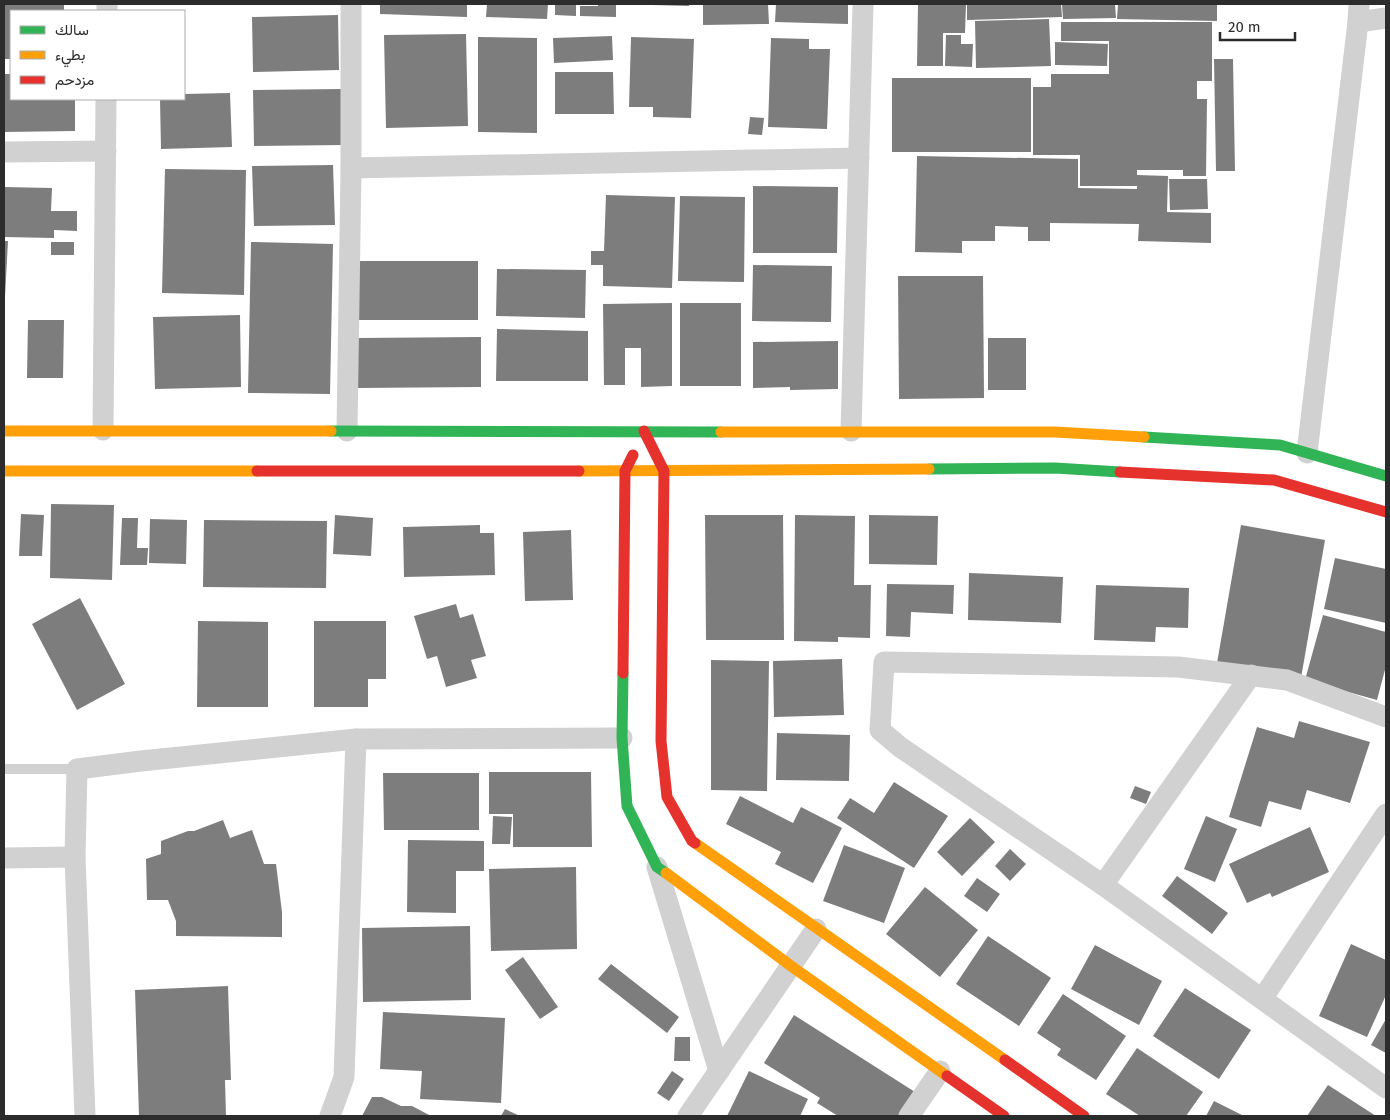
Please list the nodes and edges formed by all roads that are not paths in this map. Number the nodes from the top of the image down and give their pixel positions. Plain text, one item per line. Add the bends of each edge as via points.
1 (351, 4) edge
2 (863, 4) edge
3 (1359, 13) edge
4 (1386, 18) edge
5 (106, 100) edge
6 (106, 151) junction
7 (4, 152) edge
8 (859, 158) junction
9 (351, 168) junction
10 (103, 430) junction
11 (4, 431) edge
12 (346, 431) junction
13 (644, 431) junction
14 (851, 431) junction
15 (1307, 453) junction
16 (4, 471) edge
17 (625, 471) junction
18 (664, 471) junction
19 (1386, 476) edge
20 (1386, 512) edge
21 (1252, 675) junction
22 (1386, 717) edge
23 (622, 738) junction
24 (356, 739) junction
25 (4, 769) edge
26 (77, 769) junction
27 (1386, 814) edge
28 (76, 856) junction
29 (4, 858) edge
30 (657, 867) junction
31 (1103, 885) junction
32 (816, 929) junction
33 (791, 966) junction
34 (1262, 999) junction
35 (719, 1071) junction
36 (940, 1071) junction
37 (1386, 1088) edge
38 (85, 1116) edge
39 (330, 1116) edge
40 (688, 1116) edge
41 (909, 1116) edge
42 (1004, 1116) edge
43 (1084, 1116) edge

1 - 9 street
2 - 8 street
3 - 4 street
3 - 15 street
5 - 6 street
6 - 7 street
6 - 10 street
8 - 9 street
8 - 14 street
9 - 12 street
10 - 11 street
10 - 12 street
12 - 13 street
13 - 14 street
13 - 17 street
13 - 18 street
14 - 15 street via 1055,432 1280,445
15 - 19 street
16 - 17 street
17 - 18 street
17 - 23 street
18 - 20 street via 1055,468 1274,480
18 - 32 street via 661,741 667,797 692,841
21 - 22 street via 1288,680
21 - 31 street
21 - 31 street via 1178,667 884,662 880,730 900,747
23 - 24 street
23 - 30 street via 627,806
24 - 26 street
24 - 39 street via 344,1077
25 - 26 lane
26 - 28 street
27 - 34 street
28 - 29 street
28 - 38 street
30 - 33 street
30 - 35 street
31 - 34 street
32 - 33 street
32 - 43 street
33 - 35 street
33 - 36 street
34 - 37 street
35 - 40 street
36 - 41 street
36 - 42 street

